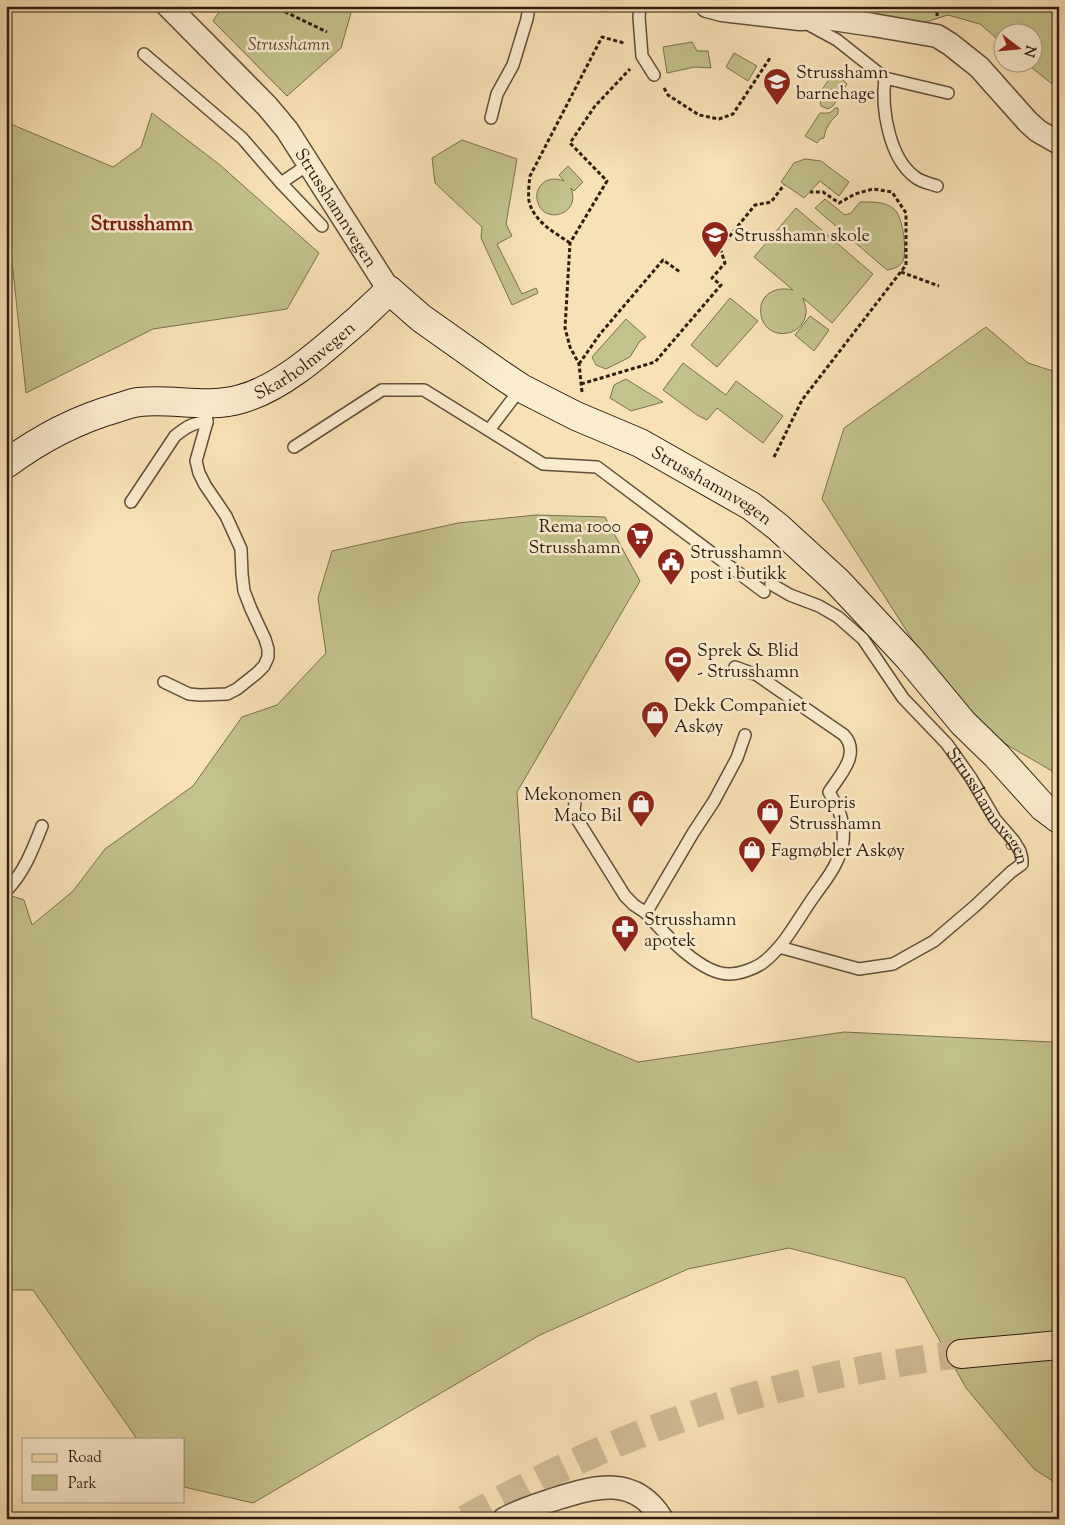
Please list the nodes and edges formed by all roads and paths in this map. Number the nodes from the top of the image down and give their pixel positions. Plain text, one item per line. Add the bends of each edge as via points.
1 (168, 6) edge
2 (273, 6) edge
3 (530, 6) edge
4 (640, 6) edge
5 (707, 6) edge
6 (800, 19) junction
7 (327, 32) dead end
8 (642, 52) junction
9 (144, 54) dead end
10 (770, 58) dead end
11 (654, 75) joint
12 (885, 78) junction
13 (948, 92) dead end
14 (491, 118) dead end
15 (1059, 143) edge
16 (309, 164) junction
17 (281, 183) junction
18 (784, 185) dead end
19 (936, 186) dead end
20 (810, 192) dead end
21 (322, 226) dead end
22 (570, 243) junction
23 (680, 272) dead end
24 (901, 272) junction
25 (939, 286) dead end
26 (389, 290) junction
27 (579, 364) junction
28 (581, 384) junction
29 (521, 388) junction
30 (582, 394) dead end
31 (206, 413) junction
32 (489, 430) junction
33 (294, 447) dead end
34 (774, 457) dead end
35 (6, 464) edge
36 (131, 502) dead end
37 (736, 667) dead end
38 (164, 682) dead end
39 (745, 735) dead end
40 (575, 802) dead end
41 (1059, 819) edge
42 (42, 826) dead end
43 (6, 891) edge
44 (646, 913) junction
45 (779, 947) junction
46 (1059, 1345) edge
47 (961, 1354) tunnel mouth
48 (504, 1519) edge
49 (662, 1519) edge

1 - 16 street, Strusshamnvegen via 267,106
2 - 7 path
3 - 14 lane via 513,65 498,94
4 - 8 lane
5 - 6 street
6 - 12 lane via 837,40
6 - 15 street via 826,18 937,36 979,67 1038,131
8 - 11 lane
8 - 22 path via 595,106 570,143 607,182
8 - 22 path via 602,37 530,176 529,200 536,217
9 - 17 lane via 242,138
10 - 11 path via 733,114 719,119 699,115 675,99
12 - 13 lane
12 - 19 lane via 887,126 893,147 913,176
16 - 17 lane
16 - 26 street, Strusshamnvegen
17 - 21 lane
18 - 28 path via 771,202 755,205 720,248 725,263 712,278 721,285 655,362
20 - 24 path via 823,192 839,203 873,189 892,192 906,213 906,266
22 - 27 path via 565,328
23 - 27 path via 663,260 600,334
24 - 25 path
24 - 34 path via 802,400
26 - 29 street, Strusshamnvegen via 421,318
26 - 31 street, Skarholmvegen via 336,339 271,387
27 - 28 path
28 - 30 path
29 - 32 lane
29 - 41 street, Strusshamnvegen via 640,443 751,506 778,527 837,581 909,658 963,723 998,756 1043,807
31 - 35 street, Skarholmvegen via 170,402 138,402 76,422 30,446
31 - 36 lane, Skarholmvegen via 175,436
31 - 38 lane via 196,461 241,549 244,591 267,644 268,657 264,666 249,680 227,694 189,694
32 - 33 lane, Strusshamnvegen via 424,390 382,390
32 - 45 lane, Strusshamnvegen via 543,464 597,467 768,588 819,606 838,617 863,639 903,698 947,744 995,819 1020,851 1022,864 975,906 934,941 893,964 859,969
37 - 45 lane via 757,676 844,735 851,749 850,759 830,792 844,824 843,844 835,865
39 - 44 lane via 714,802
40 - 44 lane via 577,819 626,896
42 - 43 lane via 16,881
44 - 45 lane via 688,955 713,970 728,974 740,973 763,963
46 - 47 main road
48 - 49 street via 520,1510 582,1491 620,1488 648,1500

